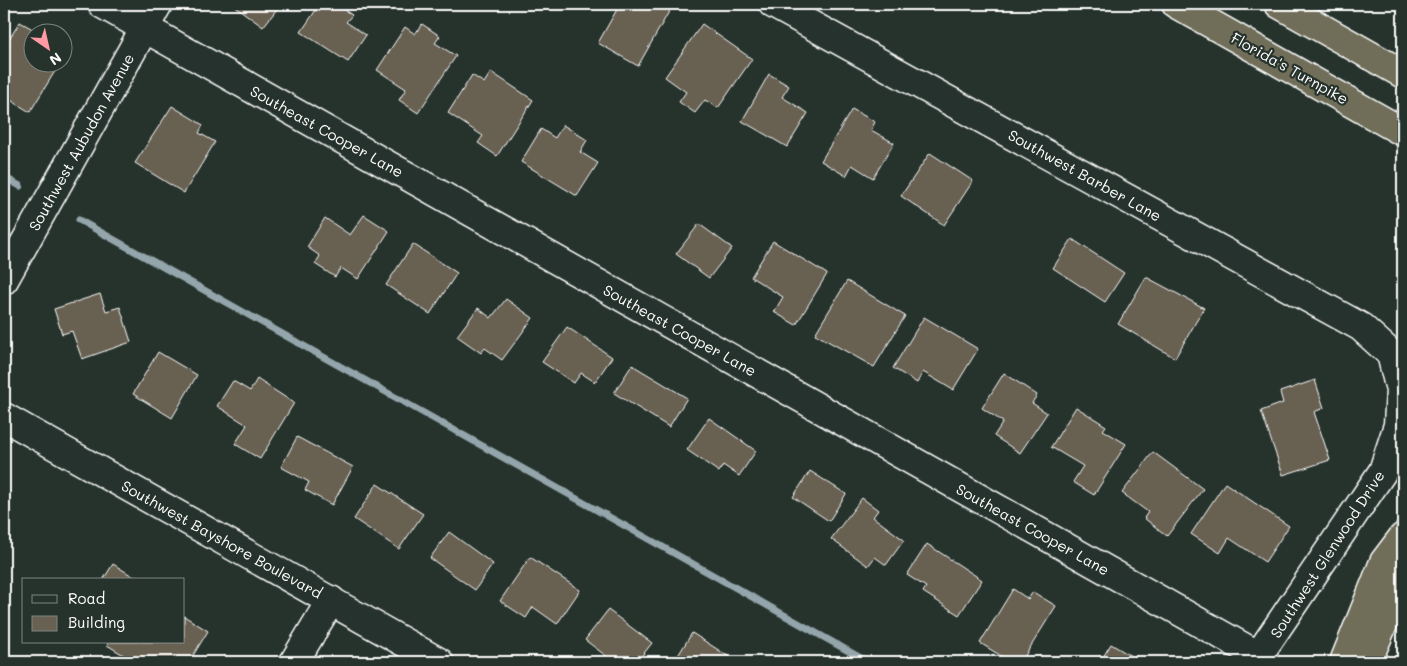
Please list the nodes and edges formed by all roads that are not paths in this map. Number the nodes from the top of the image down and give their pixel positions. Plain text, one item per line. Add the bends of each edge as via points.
1 (102, 4) edge
2 (158, 4) edge
3 (773, 4) edge
4 (1176, 4) edge
5 (1279, 4) edge
6 (144, 28) junction
7 (1403, 74) edge
8 (1403, 132) edge
9 (4, 280) edge
10 (1391, 354) joint
11 (4, 416) edge
12 (1403, 537) edge
13 (1403, 577) edge
14 (331, 600) junction
15 (1257, 659) edge
16 (294, 662) edge
17 (439, 662) edge
18 (1344, 662) edge
19 (1367, 662) edge

1 - 6 street, Southeast Cooper Lane
2 - 6 street, Southwest Aubudon Avenue
3 - 10 street, Southwest Barber Lane via 1361,327
4 - 8 highway, Florida's Turnpike
5 - 7 highway
6 - 9 street, Southwest Aubudon Avenue
6 - 15 street, Southeast Cooper Lane
10 - 15 street, Southwest Glenwood Drive via 1400,390 1398,425 1383,471
11 - 14 street, Southwest Bayshore Boulevard
12 - 18 highway via 1384,562
13 - 19 highway
14 - 16 street
14 - 17 street, Southwest Bayshore Boulevard

